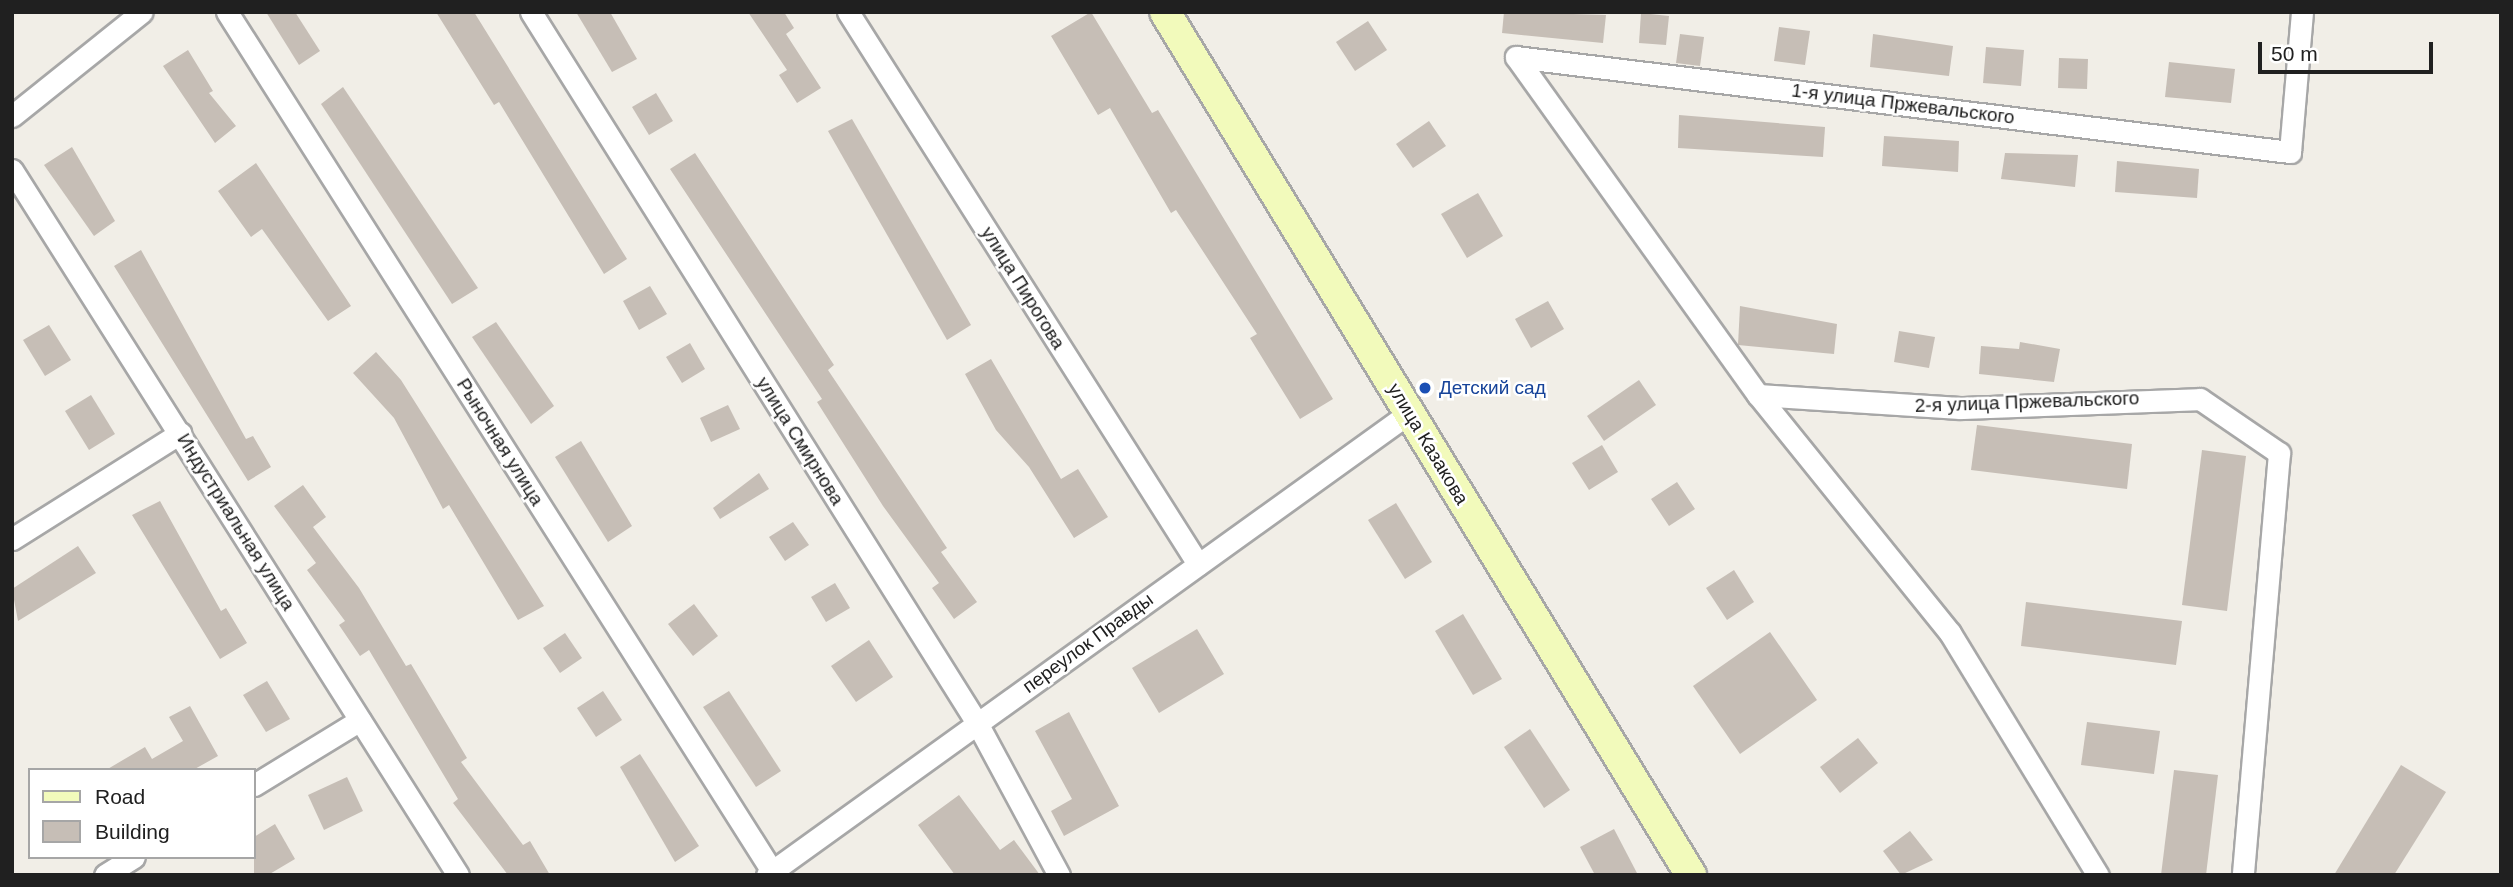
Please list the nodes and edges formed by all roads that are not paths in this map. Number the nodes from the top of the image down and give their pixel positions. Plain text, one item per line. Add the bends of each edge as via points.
1 (142, 12) edge
2 (227, 12) edge
3 (531, 12) edge
4 (848, 12) edge
5 (1165, 12) edge
6 (2302, 12) edge
7 (12, 116) edge
8 (12, 170) edge
9 (1758, 395) junction
10 (1409, 413) junction
11 (180, 433) junction
12 (12, 539) edge
13 (1198, 564) junction
14 (360, 720) junction
15 (977, 723) junction
16 (256, 784) edge
17 (131, 859) edge
18 (770, 873) edge
19 (105, 875) edge
20 (458, 875) edge
21 (1059, 875) edge
22 (1691, 875) edge
23 (2098, 875) edge
24 (2243, 875) edge

1 - 7 street
2 - 18 street, Рыночная улица
3 - 15 street, улица Смирнова
4 - 13 street, улица Пирогова
5 - 10 main road, улица Казакова
6 - 9 street, 1-я улица Пржевальского via 2290,152 1516,57
8 - 11 street, Индустриальная улица
9 - 23 street via 1950,633
9 - 24 street, 2-я улица Пржевальского via 1960,408 2200,399 2279,453
10 - 13 street, переулок Правды
10 - 22 main road, улица Казакова
11 - 12 street
11 - 14 street, Индустриальная улица
13 - 15 street, переулок Правды
14 - 16 street
14 - 20 street, Индустриальная улица
15 - 18 street, переулок Правды
15 - 21 street, улица Смирнова
17 - 19 street

